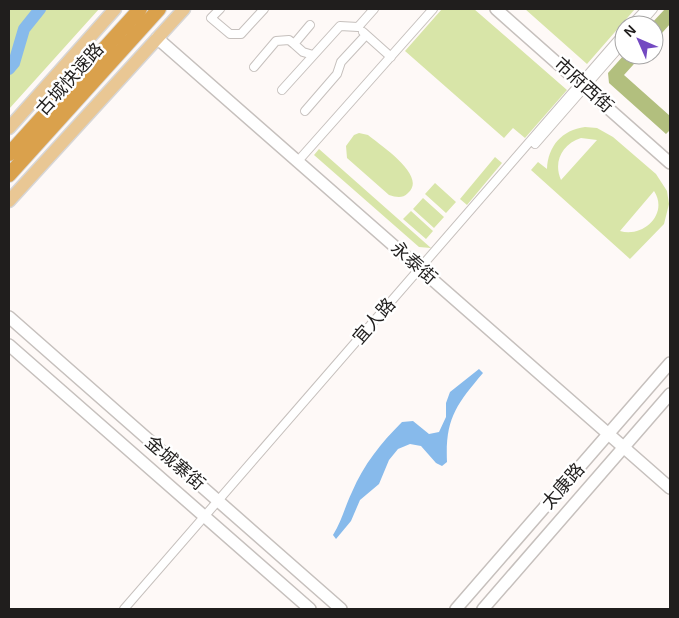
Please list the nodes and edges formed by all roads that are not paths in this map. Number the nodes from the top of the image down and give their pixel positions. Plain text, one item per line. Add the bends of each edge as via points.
1 (115, 9) edge
2 (140, 9) edge
3 (159, 9) edge
4 (184, 9) edge
5 (220, 9) edge
6 (264, 9) edge
7 (374, 9) edge
8 (433, 9) edge
9 (496, 9) edge
10 (506, 9) edge
11 (310, 25) dead end
12 (358, 27) junction
13 (366, 35) junction
14 (158, 37) junction
15 (294, 44) junction
16 (614, 46) edge
17 (614, 53) edge
18 (313, 55) junction
19 (391, 56) junction
20 (254, 67) dead end
21 (586, 82) junction
22 (282, 90) dead end
23 (305, 111) dead end
24 (9, 128) edge
25 (670, 153) edge
26 (9, 154) edge
27 (299, 160) junction
28 (670, 163) edge
29 (9, 175) edge
30 (9, 201) edge
31 (423, 269) junction
32 (9, 316) edge
33 (9, 345) edge
34 (670, 363) edge
35 (670, 394) edge
36 (610, 432) junction
37 (625, 445) junction
38 (670, 481) edge
39 (670, 488) edge
40 (220, 503) junction
41 (206, 519) junction
42 (124, 609) edge
43 (130, 609) edge
44 (310, 609) edge
45 (342, 609) edge
46 (456, 609) edge
47 (483, 609) edge

1 - 24 main road
2 - 26 highway, 古城快速路
3 - 29 highway, 古城快速路
4 - 14 main road
5 - 6 street via 211,18 230,34 241,34
7 - 12 street
8 - 19 street
9 - 21 main road, 市府西街
10 - 21 main road, 市府西街
11 - 15 street
12 - 13 street
12 - 18 street via 340,26
13 - 19 street
13 - 23 street via 341,62 337,74
14 - 27 main road, 永泰街
14 - 30 main road
15 - 18 street
15 - 20 street via 289,40 276,41
16 - 21 street, 宜人路
17 - 21 street, 宜人路
18 - 22 street
19 - 27 street
21 - 25 main road, 市府西街
21 - 28 main road, 市府西街
21 - 31 street, 宜人路
27 - 31 main road, 永泰街
31 - 36 main road, 永泰街
31 - 40 street, 宜人路
32 - 40 main road, 金城寨街
33 - 41 main road, 金城寨街
34 - 36 main road, 太康路
35 - 37 main road, 太康路
36 - 37 main road, 永泰街
36 - 46 main road, 太康路
37 - 38 main road, 永泰街
37 - 39 main road, 永泰街
37 - 47 main road, 太康路
40 - 41 street, 宜人路
40 - 45 main road, 金城寨街
41 - 42 street, 宜人路
41 - 43 street, 宜人路
41 - 44 main road, 金城寨街

